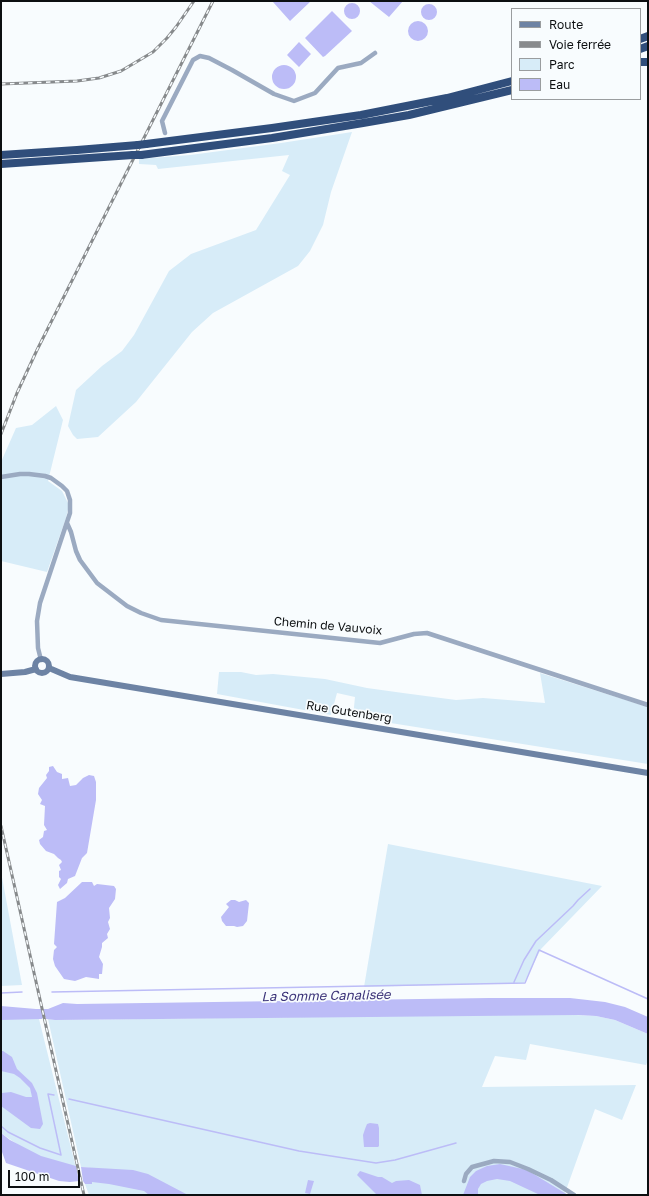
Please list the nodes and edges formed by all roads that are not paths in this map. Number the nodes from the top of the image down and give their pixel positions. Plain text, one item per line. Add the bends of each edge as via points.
1 (375, 53) dead end
2 (511, 81) edge
3 (511, 90) edge
4 (165, 133) dead end
5 (1, 155) edge
6 (1, 164) edge
7 (1, 477) edge
8 (67, 523) junction
9 (41, 660) junction
10 (49, 668) junction
11 (36, 669) junction
12 (1, 674) edge
13 (648, 705) edge
14 (648, 773) edge
15 (464, 1181) dead end
16 (574, 1195) edge

1 - 4 street via 361,63 338,68 315,93 294,102 274,94 209,58 200,56 193,60 162,121
2 - 5 highway via 447,98 361,115 251,131 142,145
3 - 6 highway via 416,113 265,139 137,155
7 - 8 street via 29,474 45,476 57,482 67,491 70,500
8 - 9 street via 40,603 37,621
8 - 13 street, Chemin de Vauvoix via 80,560 97,583 127,606 161,620 380,643 426,633
9 - 10 street via 47,662
9 - 11 street via 36,663
10 - 11 street via 44,673
10 - 14 street, Rue Gutenberg via 70,677
11 - 12 street
15 - 16 street via 472,1167 494,1161 510,1162 545,1177

